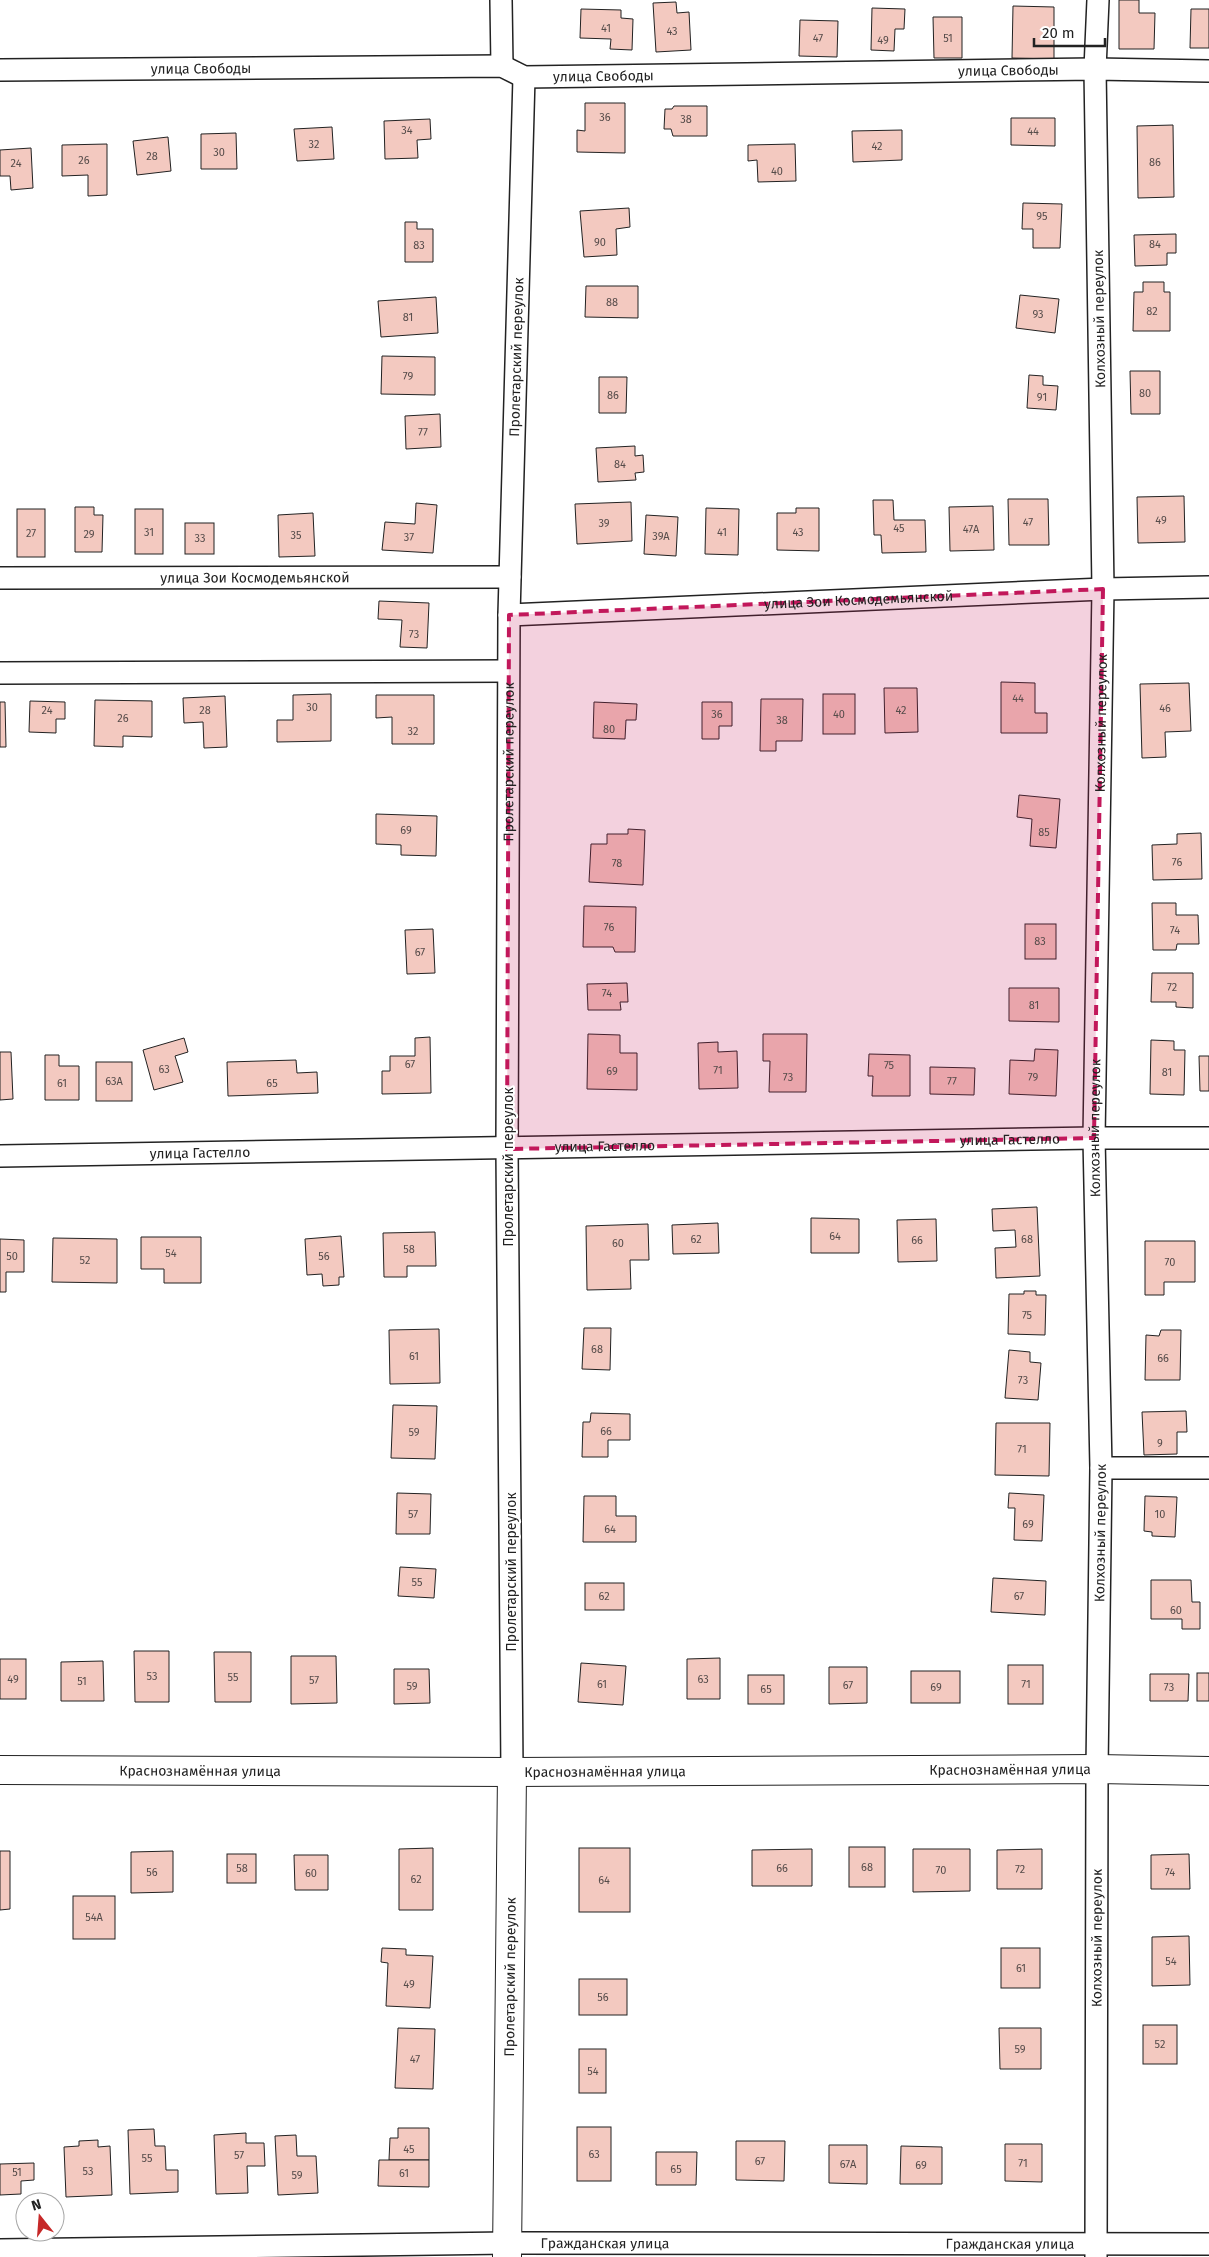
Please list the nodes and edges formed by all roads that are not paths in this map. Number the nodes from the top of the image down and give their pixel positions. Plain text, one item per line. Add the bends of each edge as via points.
1 (501, 0) edge
2 (1098, 0) edge
3 (502, 66) junction
4 (1095, 69) junction
5 (0, 70) edge
6 (1209, 71) edge
7 (524, 77) junction
8 (510, 577) junction
9 (0, 578) edge
10 (1209, 587) edge
11 (1103, 589) junction
12 (509, 615) junction
13 (508, 672) junction
14 (0, 673) edge
15 (1094, 1138) junction
16 (1209, 1138) edge
17 (507, 1149) junction
18 (0, 1156) edge
19 (1101, 1468) junction
20 (1209, 1468) edge
21 (1097, 1769) junction
22 (0, 1770) edge
23 (1209, 1771) edge
24 (512, 1772) junction
25 (1209, 2244) edge
26 (0, 2250) edge
27 (507, 2250) edge
28 (1096, 2251) edge

1 - 3 street
2 - 4 street, Колхозный переулок
3 - 5 street, улица Свободы
3 - 7 street, улица Свободы
4 - 6 street, улица Свободы
4 - 7 street, улица Свободы
4 - 11 street, Колхозный переулок
7 - 8 street, Пролетарский переулок
8 - 9 street, улица Зои Космодемьянской
8 - 12 street, Пролетарский переулок
10 - 11 street, улица Зои Космодемьянской
11 - 12 street, улица Зои Космодемьянской
11 - 15 street, Колхозный переулок
12 - 13 street, Пролетарский переулок
13 - 14 street
13 - 17 street, Пролетарский переулок
15 - 16 street, улица Гастелло
15 - 17 street, улица Гастелло
15 - 19 street, Колхозный переулок
17 - 18 street, улица Гастелло
17 - 24 street, Пролетарский переулок
19 - 20 street
19 - 21 street, Колхозный переулок
21 - 23 main road, Краснознамённая улица
21 - 24 main road, Краснознамённая улица
21 - 28 street, Колхозный переулок
22 - 24 main road, Краснознамённая улица
24 - 27 main road, Пролетарский переулок
25 - 28 street, Гражданская улица
26 - 27 street, Гражданская улица
27 - 28 street, Гражданская улица

